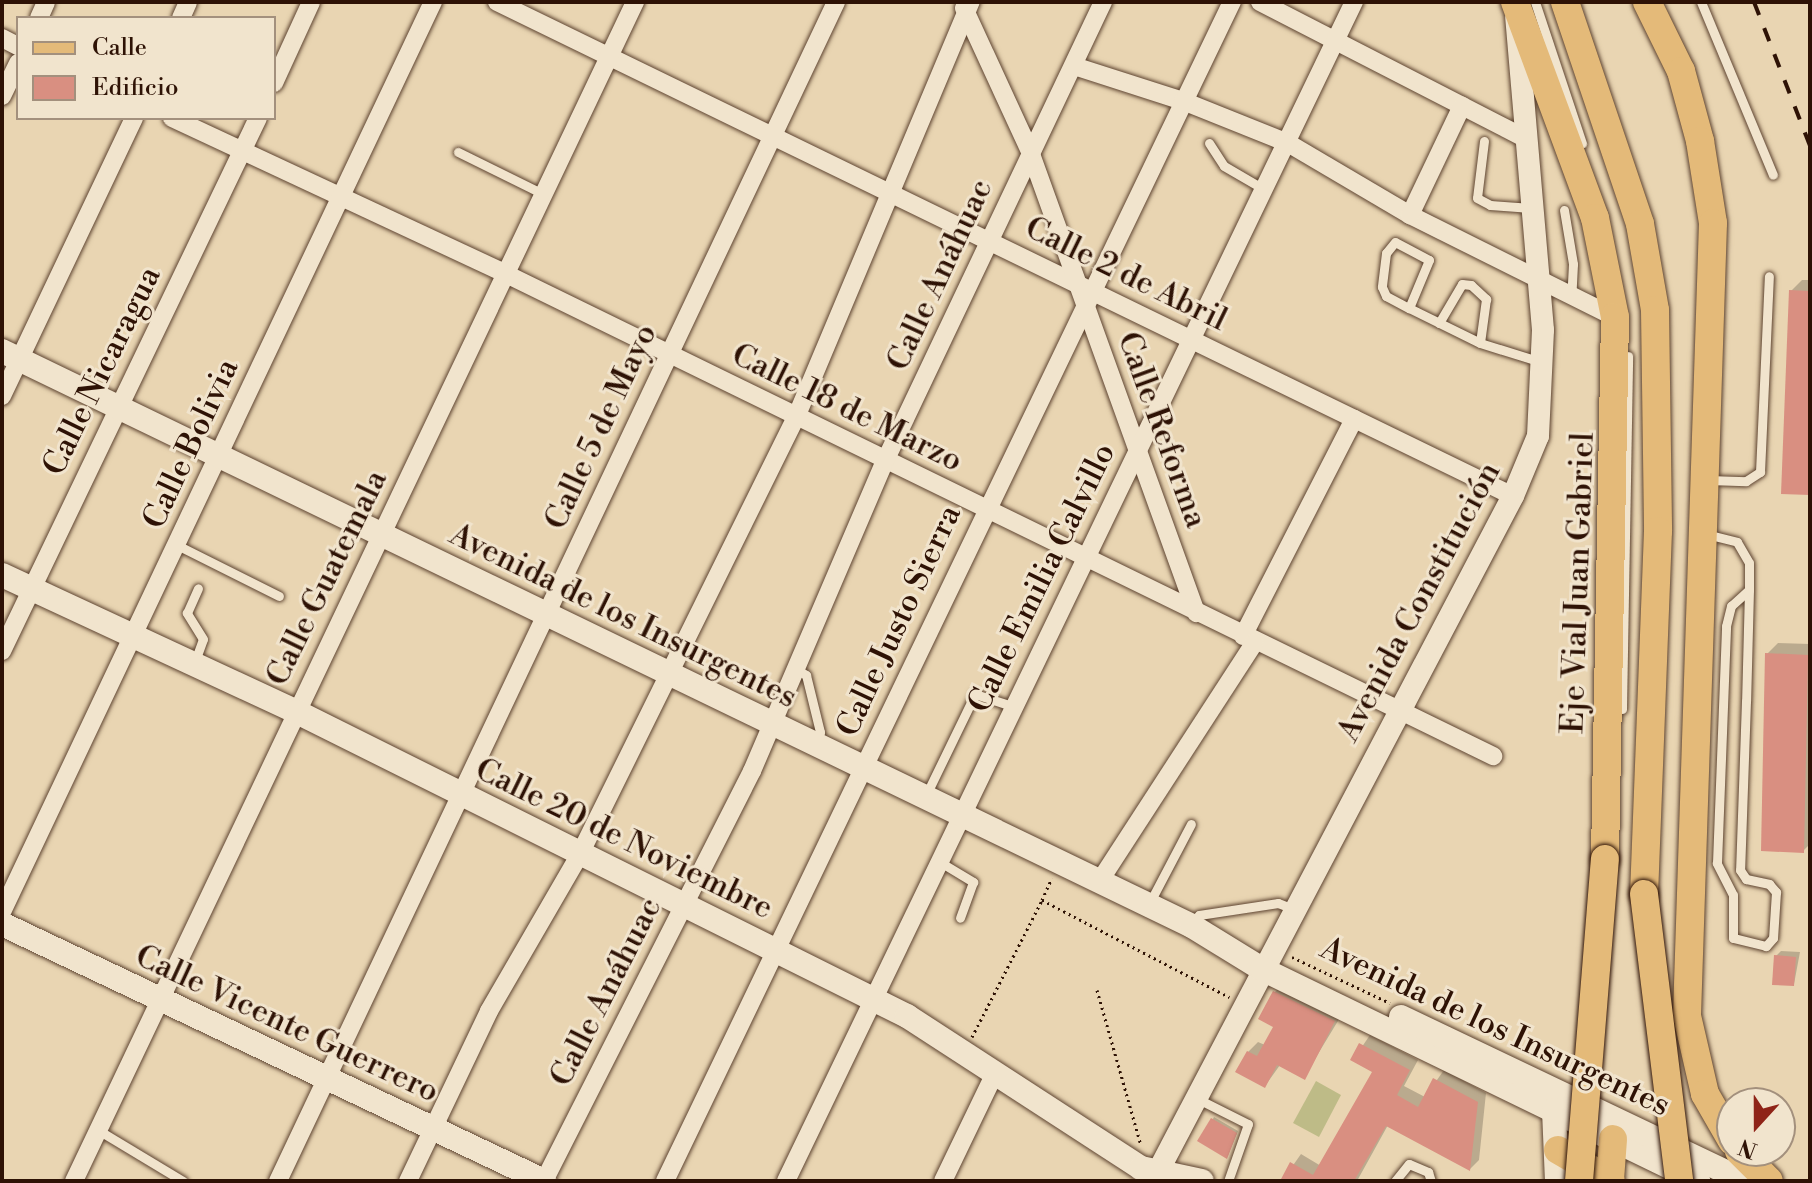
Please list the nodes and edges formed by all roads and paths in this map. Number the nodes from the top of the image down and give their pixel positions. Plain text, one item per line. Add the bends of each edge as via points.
1 (311, 2) edge
2 (433, 2) edge
3 (497, 2) edge
4 (635, 2) edge
5 (836, 2) edge
6 (1103, 2) edge
7 (1232, 2) edge
8 (1260, 2) edge
9 (1354, 2) edge
10 (1554, 2) edge
11 (1565, 2) edge
12 (1647, 2) edge
13 (1701, 2) edge
14 (1522, 3) edge
15 (966, 6) edge
16 (1335, 41) junction
17 (609, 56) junction
18 (1074, 66) junction
19 (16, 67) edge
20 (276, 79) edge
21 (2, 96) edge
22 (1183, 101) junction
23 (1462, 106) junction
24 (133, 120) edge
25 (176, 120) edge
26 (257, 120) edge
27 (774, 136) junction
28 (1527, 139) junction
29 (1484, 141) dead end
30 (1209, 143) dead end
31 (1288, 143) junction
32 (243, 151) junction
33 (458, 152) dead end
34 (1031, 154) junction
35 (1589, 161) dead end
36 (1773, 175) dead end
37 (1597, 187) dead end
38 (1265, 190) junction
39 (888, 191) junction
40 (543, 194) junction
41 (341, 197) junction
42 (1534, 208) junction
43 (1564, 210) dead end
44 (1410, 215) junction
45 (1613, 239) dead end
46 (988, 240) junction
47 (504, 273) junction
48 (1769, 276) dead end
49 (1076, 282) junction
50 (1539, 283) junction
51 (1096, 292) junction
52 (1571, 298) junction
53 (1620, 307) junction
54 (1409, 308) junction
55 (1086, 312) junction
56 (1439, 323) junction
57 (1192, 340) junction
58 (1480, 343) junction
59 (668, 354) junction
60 (11, 356) edge
61 (1544, 363) junction
62 (2, 396) edge
63 (117, 406) junction
64 (797, 415) junction
65 (1354, 419) junction
66 (1138, 449) junction
67 (218, 457) junction
68 (886, 459) junction
69 (1704, 480) junction
70 (1513, 496) junction
71 (985, 510) junction
72 (1658, 531) junction
73 (1702, 533) junction
74 (382, 534) junction
75 (177, 545) junction
76 (1083, 558) junction
77 (2, 575) edge
78 (198, 588) dead end
79 (31, 589) junction
80 (1749, 590) junction
81 (279, 596) dead end
82 (546, 613) junction
83 (1196, 613) junction
84 (133, 636) junction
85 (1249, 639) junction
86 (2, 651) edge
87 (194, 664) junction
88 (793, 668) junction
89 (669, 673) junction
90 (1013, 706) junction
91 (1399, 711) junction
92 (297, 712) junction
93 (1621, 722) dead end
94 (771, 724) junction
95 (1620, 738) dead end
96 (813, 745) junction
97 (1493, 756) dead end
98 (863, 768) junction
99 (459, 793) junction
100 (925, 798) junction
101 (962, 817) junction
102 (1191, 824) dead end
103 (581, 852) junction
104 (1605, 859) junction
105 (940, 862) junction
106 (1059, 863) junction
107 (1742, 876) junction
108 (1099, 882) junction
109 (1731, 888) junction
110 (1644, 894) junction
111 (1042, 900) junction
112 (684, 903) junction
113 (1149, 905) junction
114 (1294, 909) junction
115 (2, 912) edge
116 (960, 918) dead end
117 (2, 924) edge
118 (1192, 926) junction
119 (777, 951) junction
120 (1265, 962) junction
121 (1097, 990) dead end
122 (159, 998) junction
123 (875, 1000) junction
124 (1243, 1004) junction
125 (965, 1049) junction
126 (996, 1071) junction
127 (325, 1078) junction
128 (1196, 1098) junction
129 (1554, 1110) junction
130 (1716, 1113) edge
131 (432, 1128) junction
132 (98, 1130) junction
133 (1613, 1139) junction
134 (1558, 1150) junction
135 (1151, 1174) edge
136 (1197, 1180) edge
137 (1610, 1180) edge
138 (74, 1181) edge
139 (183, 1181) edge
140 (278, 1181) edge
141 (408, 1181) edge
142 (544, 1181) edge
143 (665, 1181) edge
144 (786, 1181) edge
145 (943, 1181) edge
146 (1228, 1181) edge
147 (1395, 1181) edge
148 (1431, 1181) edge
149 (1557, 1181) edge
150 (1579, 1181) edge
151 (1679, 1181) edge
152 (1698, 1181) edge
153 (1745, 1181) edge

1 - 20 street
2 - 41 street, Calle Bolivia
3 - 17 street, Calle 2 de Abril
4 - 17 street, Calle Guatemala
5 - 27 street, Calle 5 de Mayo
6 - 18 street, Calle Anáhuac
7 - 22 street, Calle Justo Sierra
8 - 16 street
9 - 16 street, Calle Emilia Calvillo
10 - 110 lane via 1628,228 1647,339 1635,855
11 - 72 main road via 1649,263 1658,351
12 - 69 main road via 1681,71 1709,186 1713,223
13 - 36 lane
14 - 28 street, Avenida Constitución
14 - 35 lane
14 - 53 main road, Eje Vial Juan Gabriel
15 - 34 street, Calle Reforma
15 - 39 street
16 - 23 street
16 - 31 street, Calle Emilia Calvillo
17 - 27 street, Calle 2 de Abril
17 - 40 street, Calle Guatemala
18 - 22 street
18 - 34 street, Calle Anáhuac
19 - 21 street
22 - 31 street
22 - 51 street, Calle Justo Sierra
23 - 28 street
23 - 44 street
24 - 60 street
25 - 32 street, Calle 18 de Marzo
26 - 32 street, Calle Nicaragua
27 - 39 street, Calle 2 de Abril
27 - 59 street, Calle 5 de Mayo
28 - 42 street, Avenida Constitución
29 - 42 lane via 1477,198 1490,205
30 - 38 lane via 1224,166
31 - 38 street, Calle Emilia Calvillo
31 - 44 street
32 - 41 street, Calle 18 de Marzo
32 - 63 street, Calle Nicaragua
33 - 40 lane
34 - 46 street, Calle Anáhuac
34 - 49 street, Calle Reforma
37 - 45 lane
38 - 57 street, Calle Emilia Calvillo
39 - 46 street, Calle 2 de Abril
39 - 64 street
40 - 47 street, Calle Guatemala
41 - 47 street, Calle 18 de Marzo
41 - 67 street, Calle Bolivia
42 - 50 street, Avenida Constitución
43 - 52 lane via 1573,264
44 - 50 street
46 - 49 street, Calle 2 de Abril
46 - 68 street, Calle Anáhuac
47 - 59 street, Calle 18 de Marzo
47 - 74 street, Calle Guatemala
48 - 69 lane via 1760,472 1746,481
49 - 51 street, Calle 2 de Abril
49 - 55 street, Calle Reforma
50 - 52 street
50 - 61 street, Avenida Constitución
51 - 55 street, Calle Justo Sierra
51 - 57 street, Calle 2 de Abril
52 - 53 street
53 - 93 lane via 1629,387
53 - 104 main road, Eje Vial Juan Gabriel
54 - 54 lane via 1429,260 1395,242 1387,249 1383,292
54 - 56 lane
55 - 66 street, Calle Reforma
55 - 71 street, Calle Justo Sierra
56 - 58 lane
56 - 58 lane via 1462,284 1471,285 1486,299
57 - 65 street, Calle 2 de Abril
57 - 66 street, Calle Emilia Calvillo
58 - 61 lane
59 - 64 street, Calle 18 de Marzo
59 - 82 street, Calle 5 de Mayo
60 - 62 street
60 - 63 main road, Avenida de los Insurgentes
61 - 70 street, Avenida Constitución via 1538,436
63 - 67 main road, Avenida de los Insurgentes
63 - 79 street, Calle Nicaragua
64 - 68 street, Calle 18 de Marzo
64 - 89 street
65 - 70 street, Calle 2 de Abril
65 - 85 street
66 - 76 street, Calle Emilia Calvillo
66 - 83 street, Calle Reforma
67 - 74 main road, Avenida de los Insurgentes
67 - 75 street, Calle Bolivia
68 - 71 street, Calle 18 de Marzo
68 - 88 street, Calle Anáhuac
69 - 73 main road
70 - 91 street, Avenida Constitución
71 - 76 street, Calle 18 de Marzo
71 - 98 street, Calle Justo Sierra
72 - 73 main road
72 - 110 main road
73 - 80 lane via 1737,542 1749,563
73 - 130 main road via 1687,1016 1705,1094
74 - 82 main road, Avenida de los Insurgentes
74 - 92 street, Calle Guatemala
75 - 81 lane
75 - 84 street, Calle Bolivia
76 - 83 street, Calle 18 de Marzo
76 - 90 street, Calle Emilia Calvillo
77 - 79 main road, Calle 20 de Noviembre
78 - 87 lane via 187,613 203,639
79 - 84 main road, Calle 20 de Noviembre
79 - 86 street, Calle Nicaragua
80 - 107 lane
80 - 109 lane via 1731,606 1726,626 1717,863
82 - 89 main road, Avenida de los Insurgentes
82 - 99 street, Calle 5 de Mayo
83 - 85 street, Calle 18 de Marzo
84 - 87 main road, Calle 20 de Noviembre
84 - 115 street, Calle Bolivia
85 - 91 street, Calle 18 de Marzo
85 - 108 street
87 - 92 main road, Calle 20 de Noviembre
88 - 94 street, Calle Anáhuac
88 - 96 lane via 806,675 820,732
89 - 94 main road, Avenida de los Insurgentes
89 - 103 street
90 - 100 lane via 975,694
90 - 101 street, Calle Emilia Calvillo
91 - 97 street, Calle 18 de Marzo
91 - 114 street, Avenida Constitución
92 - 99 main road, Calle 20 de Noviembre
92 - 122 street, Calle Guatemala
94 - 96 main road, Avenida de los Insurgentes
94 - 112 street, Calle Anáhuac
95 - 104 lane via 1617,816
96 - 98 main road, Avenida de los Insurgentes
98 - 100 main road, Avenida de los Insurgentes
98 - 119 street, Calle Justo Sierra
99 - 103 main road, Calle 20 de Noviembre
99 - 127 street, Calle 5 de Mayo
100 - 101 main road, Avenida de los Insurgentes
101 - 105 street, Calle Emilia Calvillo
101 - 106 main road, Avenida de los Insurgentes
102 - 113 lane
103 - 112 main road, Calle 20 de Noviembre
103 - 131 street via 520,953
104 - 150 main road, Eje Vial Juan Gabriel, bridge
105 - 116 lane via 973,882
105 - 123 street, Calle Emilia Calvillo
106 - 108 main road, Avenida de los Insurgentes
106 - 111 path
107 - 109 lane
107 - 109 lane via 1774,887 1769,944 1744,945 1733,938
108 - 113 main road, Avenida de los Insurgentes
110 - 151 main road, bridge
111 - 124 path
111 - 125 path
112 - 119 main road, Calle 20 de Noviembre
112 - 142 street, Calle Anáhuac
113 - 118 main road, Avenida de los Insurgentes
114 - 118 lane via 1278,903 1199,915
114 - 120 street, Avenida Constitución
117 - 122 main road, Calle Vicente Guerrero
118 - 120 main road, Avenida de los Insurgentes
119 - 123 main road, Calle 20 de Noviembre
119 - 143 street, Calle Justo Sierra
120 - 124 street, Avenida Constitución
120 - 129 main road, Avenida de los Insurgentes
120 - 153 main road, Avenida de los Insurgentes
121 - 135 path
122 - 127 main road, Calle Vicente Guerrero
122 - 132 street, Calle Guatemala
123 - 125 main road, Calle 20 de Noviembre
123 - 144 street, Calle Emilia Calvillo
124 - 128 street, Avenida Constitución
125 - 126 main road, Calle 20 de Noviembre
126 - 135 main road, Calle 20 de Noviembre
126 - 145 street
127 - 131 main road, Calle Vicente Guerrero
127 - 140 street, Calle 5 de Mayo
128 - 135 street, Avenida Constitución
128 - 146 lane via 1248,1124
129 - 133 main road, Avenida de los Insurgentes
129 - 134 main road
131 - 141 street
131 - 142 main road, Calle Vicente Guerrero
132 - 138 street, Calle Guatemala
132 - 139 lane
133 - 137 main road
133 - 152 main road, Avenida de los Insurgentes
134 - 137 main road
134 - 149 main road
135 - 136 main road, Calle 20 de Noviembre
147 - 148 lane via 1409,1164 1428,1172

